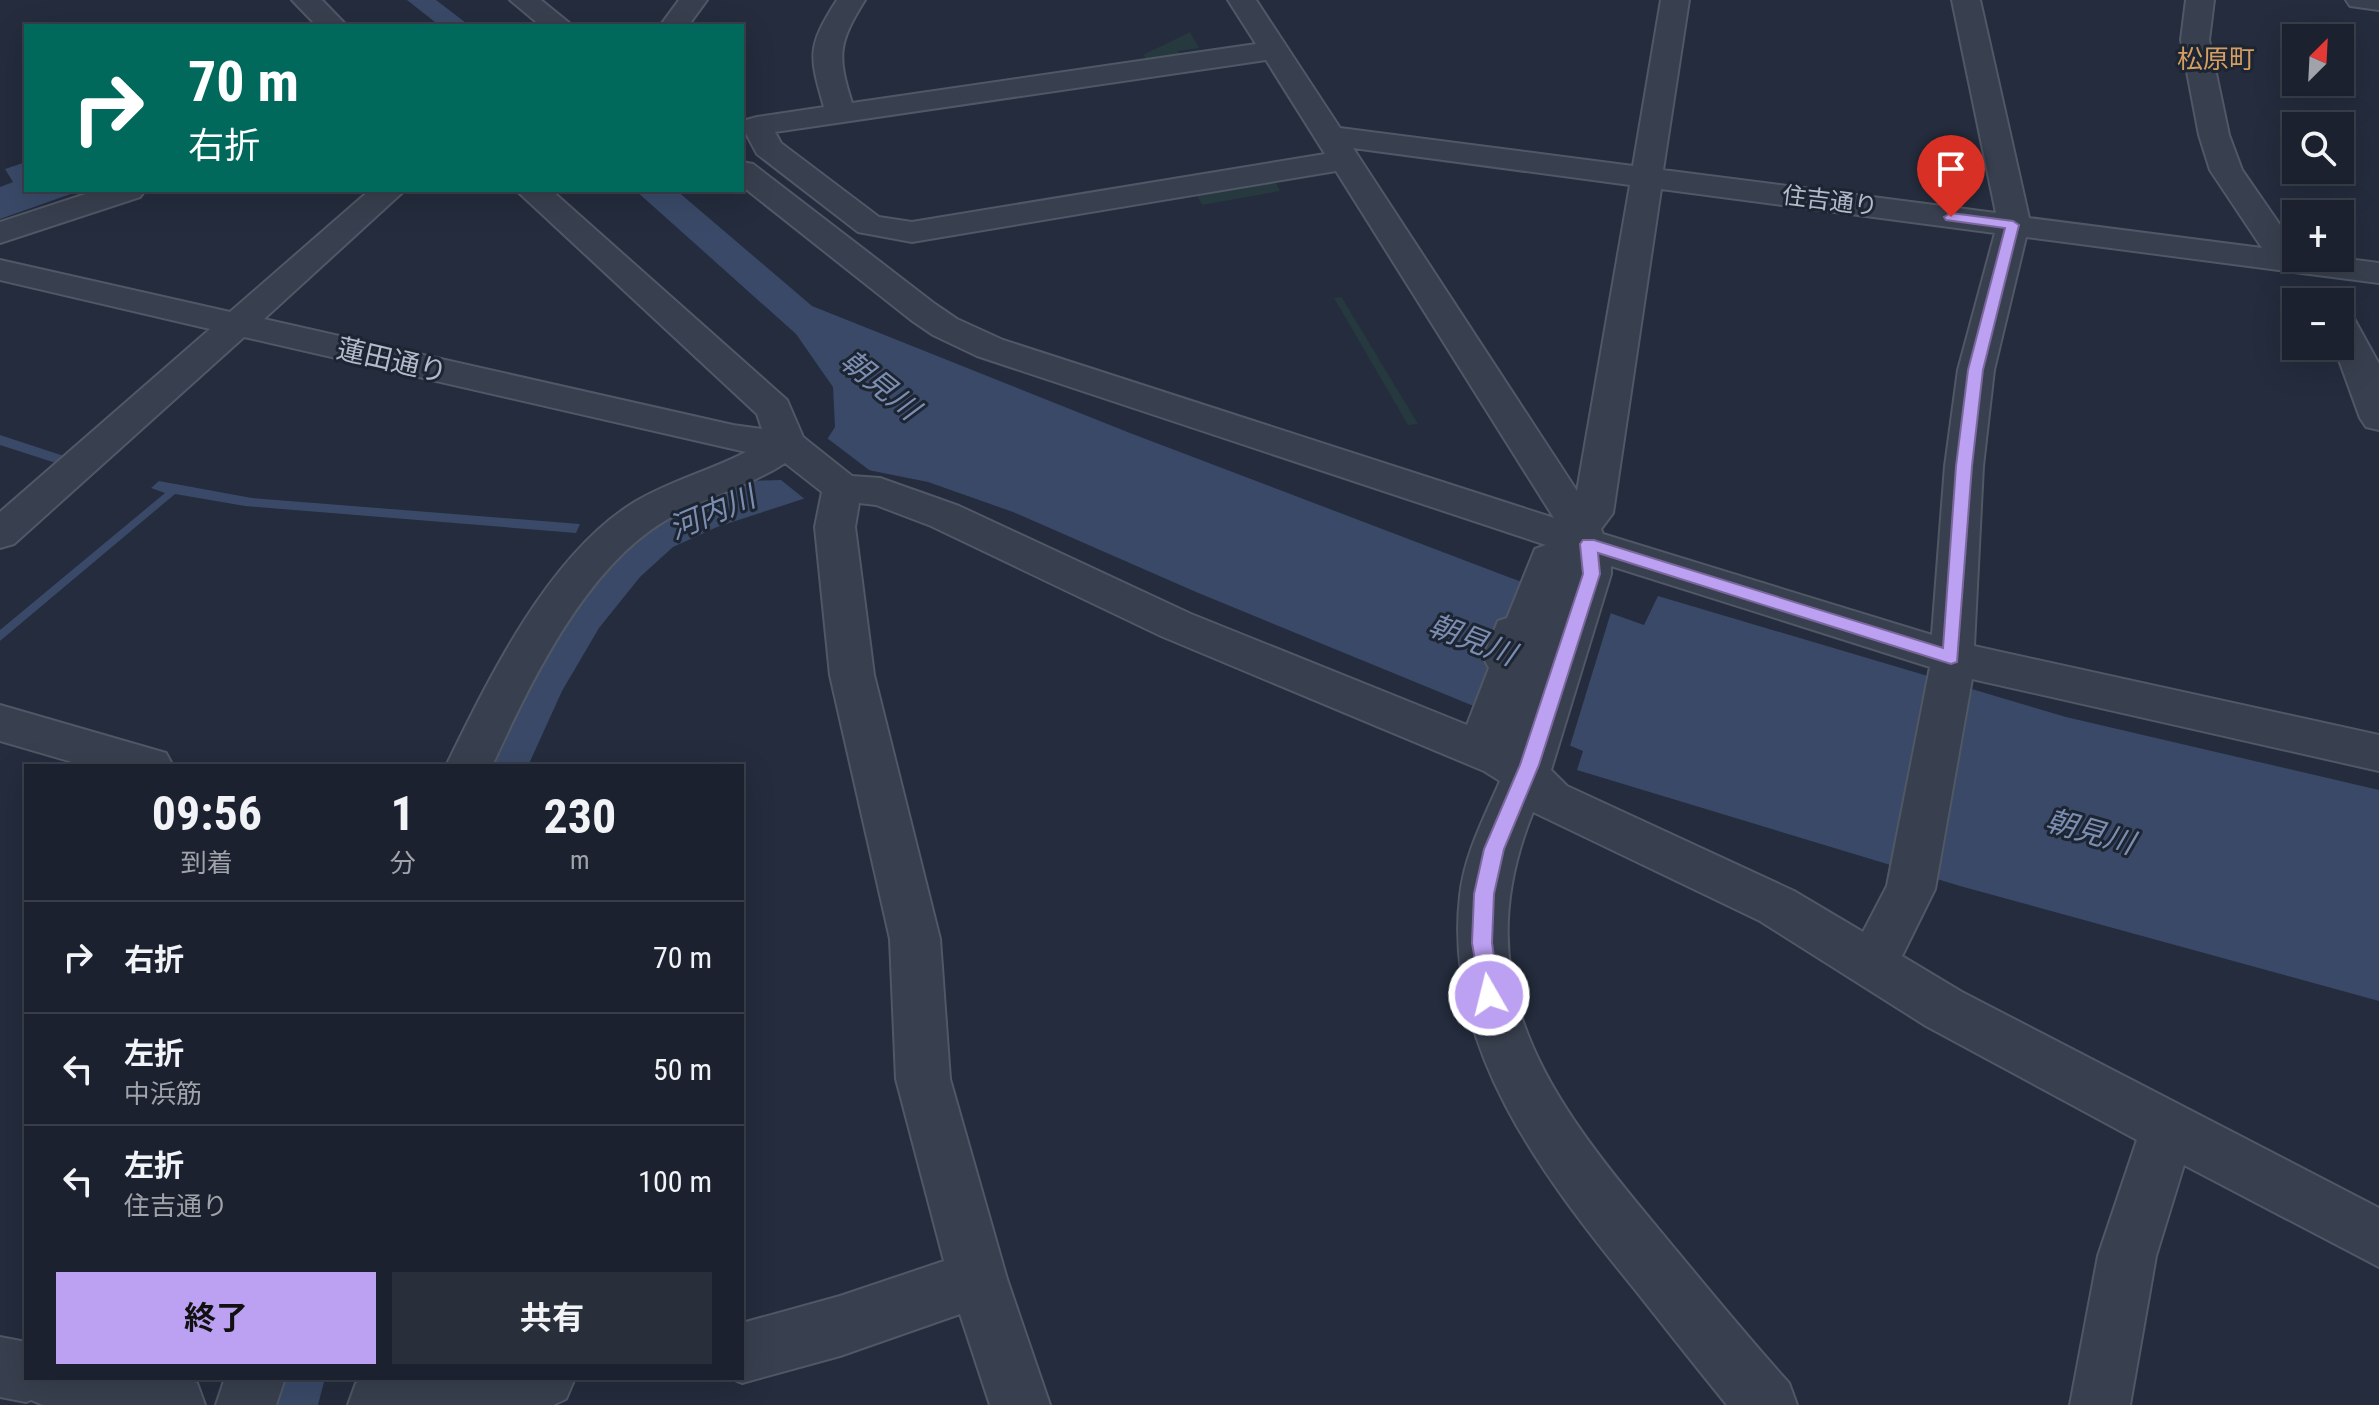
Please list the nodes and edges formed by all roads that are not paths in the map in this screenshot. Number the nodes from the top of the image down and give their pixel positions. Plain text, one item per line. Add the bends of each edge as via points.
1 (306, 0) edge
2 (524, 0) edge
3 (693, 0) edge
4 (851, 0) edge
5 (1242, 0) edge
6 (1675, 0) edge
7 (2200, 0) edge
8 (2360, 0) edge
9 (1958, 1) edge
10 (2379, 2) edge
11 (331, 24) edge
12 (556, 24) edge
13 (675, 24) edge
14 (1273, 50) junction
15 (841, 114) junction
16 (1335, 148) junction
17 (744, 173) edge
18 (1647, 177) junction
19 (123, 192) edge
20 (387, 192) edge
21 (534, 192) edge
22 (2013, 225) junction
23 (0, 233) edge
24 (2282, 242) edge
25 (2282, 260) edge
26 (0, 270) edge
27 (2354, 270) edge
28 (2306, 272) edge
29 (2379, 273) edge
30 (2318, 288) edge
31 (235, 324) junction
32 (2354, 350) edge
33 (2372, 379) edge
34 (2379, 418) edge
35 (790, 447) junction
36 (842, 488) junction
37 (0, 534) edge
38 (1587, 548) junction
39 (1950, 671) junction
40 (0, 723) edge
41 (2379, 753) edge
42 (1518, 762) junction
43 (143, 764) edge
44 (470, 764) edge
45 (1872, 964) junction
46 (2168, 1129) junction
47 (2379, 1239) edge
48 (978, 1279) junction
49 (744, 1352) edge
50 (0, 1367) edge
51 (24, 1372) edge
52 (60, 1380) edge
53 (254, 1380) edge
54 (529, 1380) edge
55 (175, 1405) edge
56 (246, 1405) edge
57 (378, 1405) edge
58 (1020, 1405) edge
59 (1767, 1405) edge
60 (2100, 1405) edge

1 - 11 street
2 - 12 street
3 - 13 street
4 - 15 street via 825,46
5 - 14 street
6 - 18 street
7 - 24 street via 2195,40 2214,135 2226,170
8 - 10 street
9 - 22 street
14 - 15 street
14 - 16 street
15 - 16 street, 住吉通り via 757,126 768,148 869,225 912,232
16 - 18 street, 住吉通り
16 - 38 street
17 - 38 street via 923,312 970,340
18 - 22 street, 住吉通り
18 - 38 street
19 - 23 street
20 - 31 street
21 - 35 street via 774,409
22 - 25 street, 住吉通り
22 - 39 street via 1976,370
26 - 31 street, 蓮田通り
27 - 29 street, 住吉通り
28 - 30 street
31 - 35 street, 蓮田通り
31 - 37 street
32 - 33 street
33 - 34 street
35 - 36 street
35 - 44 street via 662,504 609,545 534,643
36 - 42 street via 880,492 945,516 1176,625
36 - 48 street via 835,527 853,678 915,939 923,1079
38 - 39 street
38 - 42 street
39 - 41 street
39 - 45 street via 1911,889
40 - 43 street
42 - 45 street via 1551,800 1777,906
42 - 59 street via 1484,894 1482,943 1502,1039 1545,1129 1576,1173
45 - 46 street via 1944,1009
46 - 47 street
46 - 60 street via 2127,1256
48 - 49 street
48 - 58 street
50 - 51 street
52 - 55 street
53 - 56 street
54 - 57 street

